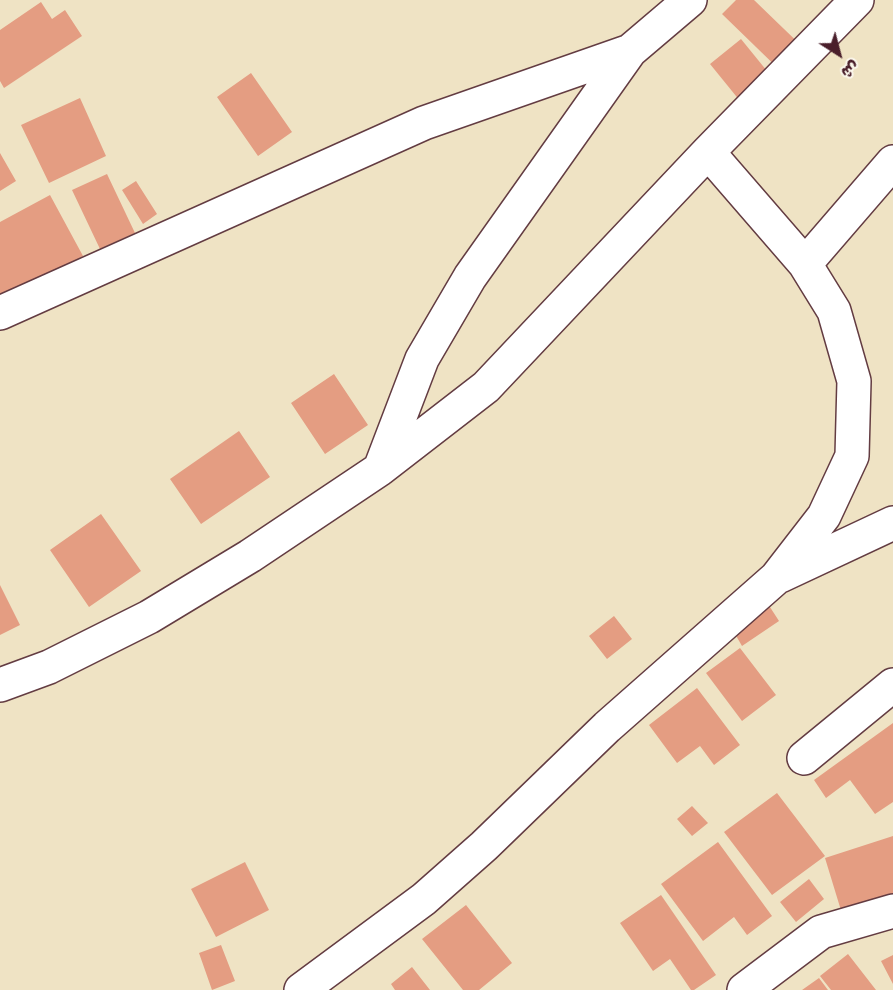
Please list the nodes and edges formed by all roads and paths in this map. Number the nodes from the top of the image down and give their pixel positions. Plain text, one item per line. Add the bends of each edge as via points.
1 (690, 0) edge
2 (857, 0) edge
3 (630, 51) junction
4 (708, 152) junction
5 (893, 162) edge
6 (805, 264) junction
7 (0, 313) edge
8 (380, 470) junction
9 (893, 523) edge
10 (776, 578) junction
11 (0, 685) edge
12 (893, 685) edge
13 (804, 758) dead end
14 (893, 911) edge
15 (301, 990) edge
16 (744, 990) edge

1 - 3 street
2 - 4 street
3 - 7 street via 424,123
3 - 8 street via 470,277 422,359
4 - 6 street
4 - 8 street via 486,387
5 - 6 street
6 - 10 street via 834,311 854,381 852,456 824,516
8 - 11 street via 149,617 49,667
9 - 10 street
10 - 15 street via 608,727 424,899
12 - 13 street
14 - 16 street via 821,932

